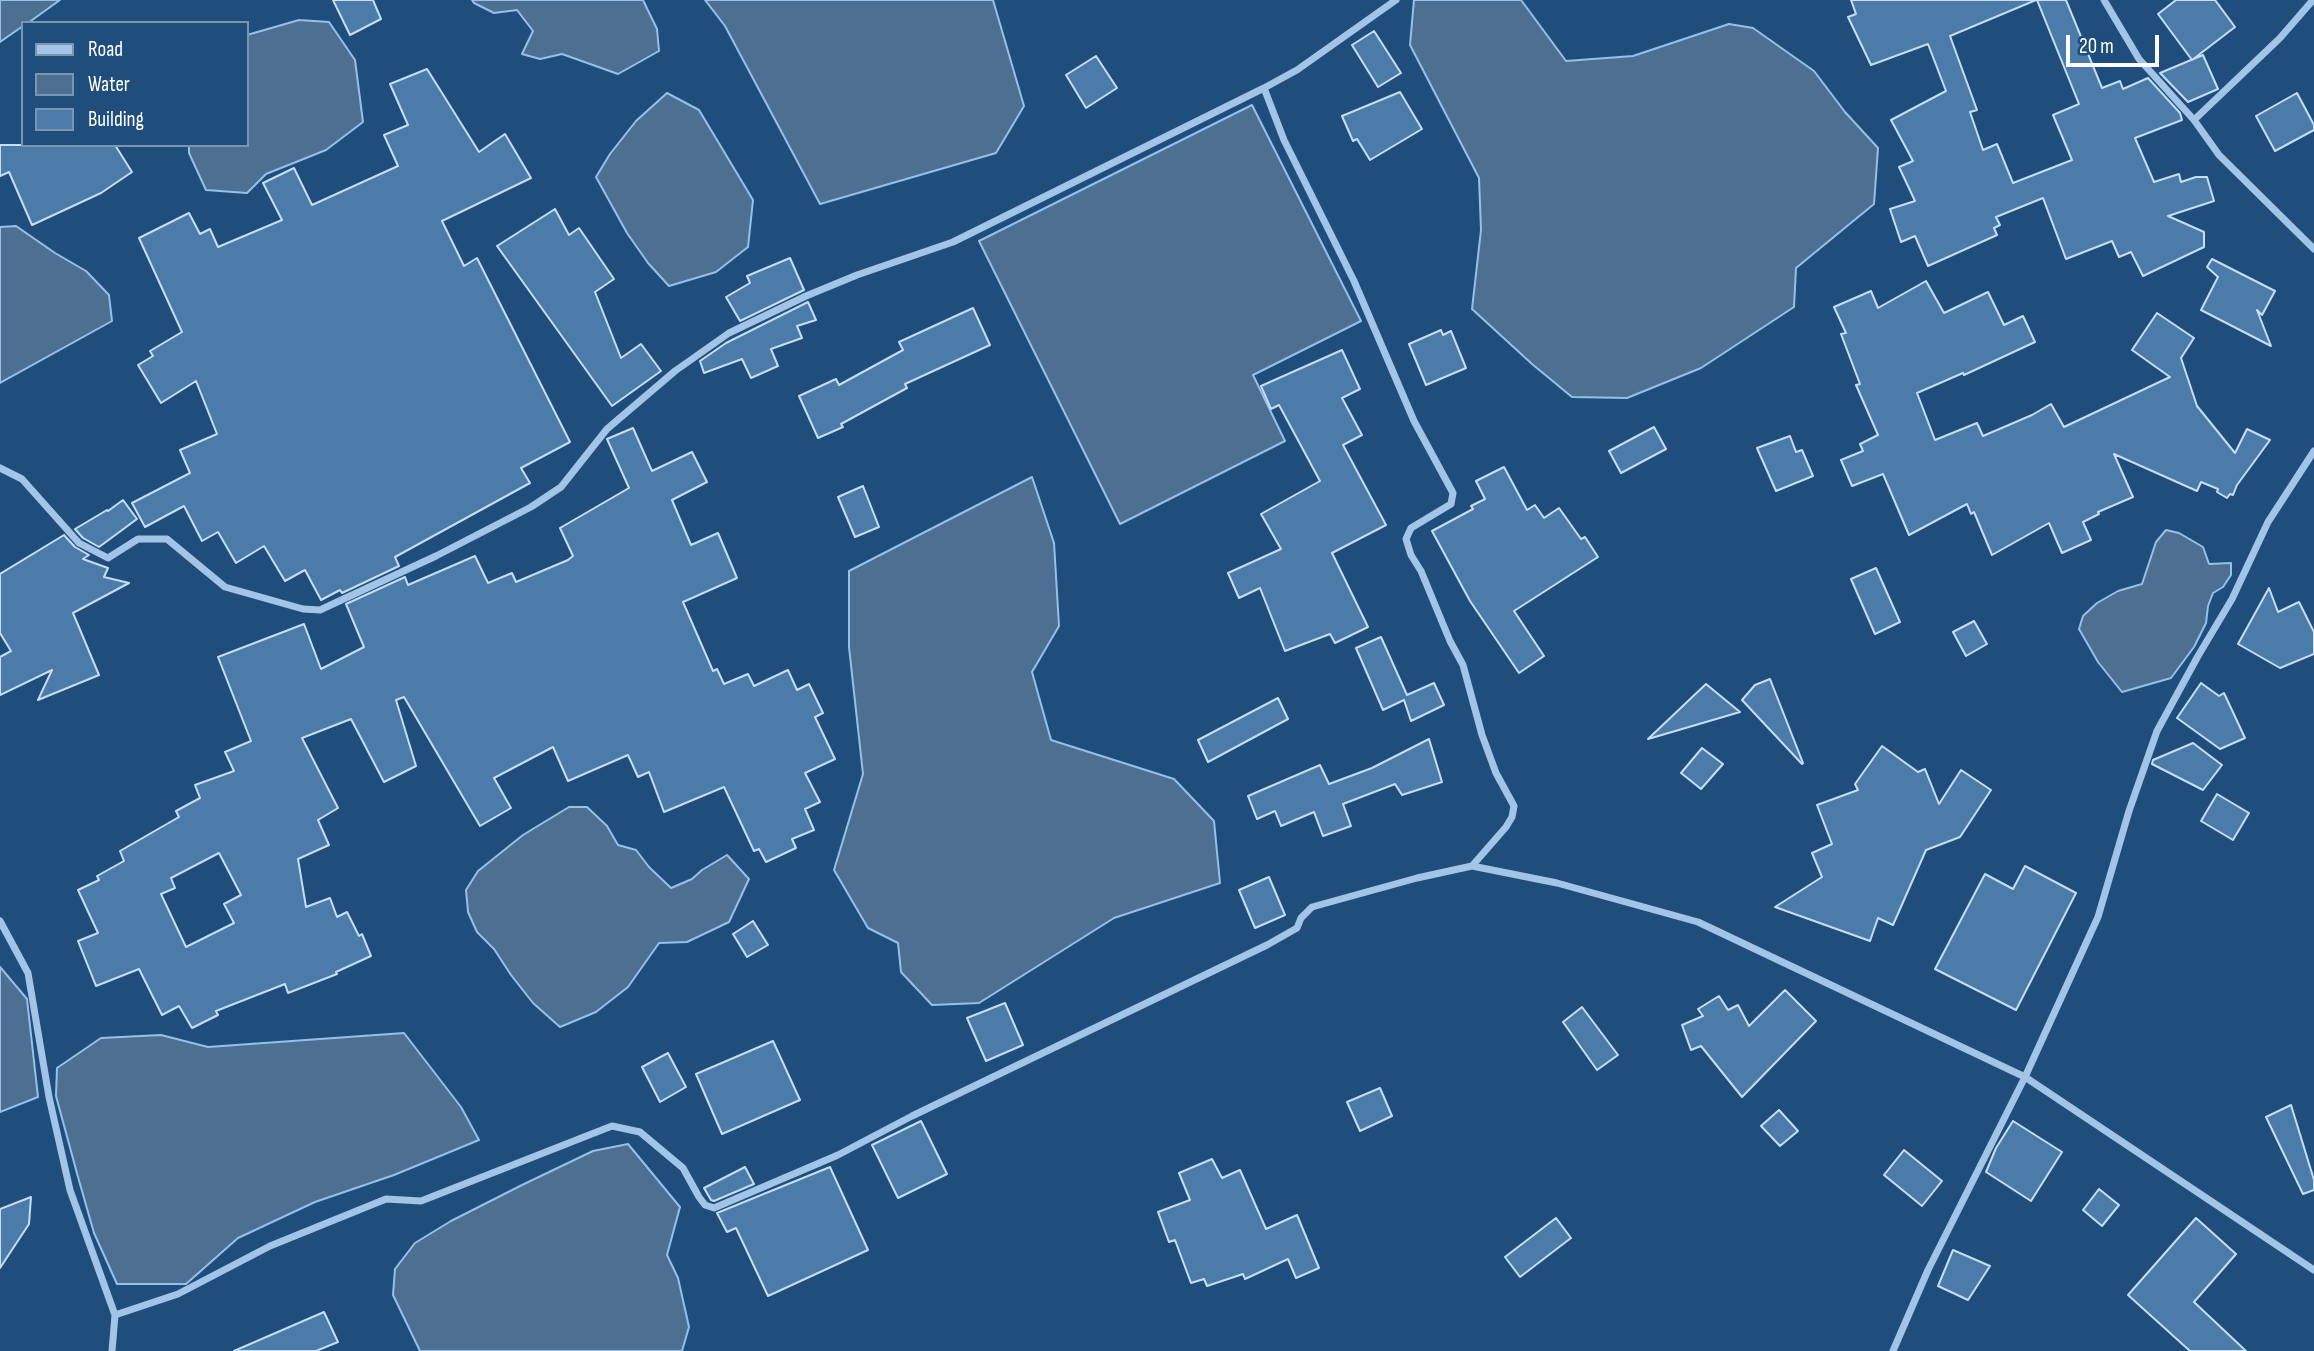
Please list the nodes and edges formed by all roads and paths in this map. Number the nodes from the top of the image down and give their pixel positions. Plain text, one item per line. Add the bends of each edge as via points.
1 (1396, 0) edge
2 (2104, 0) edge
3 (2314, 0) edge
4 (1264, 88) junction
5 (2194, 120) junction
6 (2314, 249) edge
7 (2314, 451) edge
8 (0, 468) edge
9 (1472, 866) junction
10 (0, 921) edge
11 (2025, 1077) junction
12 (2314, 1270) edge
13 (115, 1315) junction
14 (112, 1351) edge
15 (1893, 1351) edge

1 - 4 street
2 - 5 street via 2139,59
3 - 5 street
4 - 8 street via 953,242 832,286 729,333 675,371 607,429 551,494 436,556 320,610 225,587 167,539 138,538 108,558 79,543 22,479
4 - 9 street via 1414,421 1453,493 1451,504 1411,528 1406,539 1463,666 1496,773 1514,806 1506,827
5 - 6 street via 2219,155
7 - 11 street via 2267,523 2232,599 2157,731 2098,917
9 - 11 street via 1557,883 1698,922
9 - 13 street via 1312,907 1297,928 1267,945 838,1155 714,1208 699,1198 683,1168 640,1132 612,1126 421,1200 386,1199 270,1246 178,1294
10 - 13 street via 28,974 71,1190
11 - 12 street
11 - 15 street via 1928,1270
13 - 14 street

